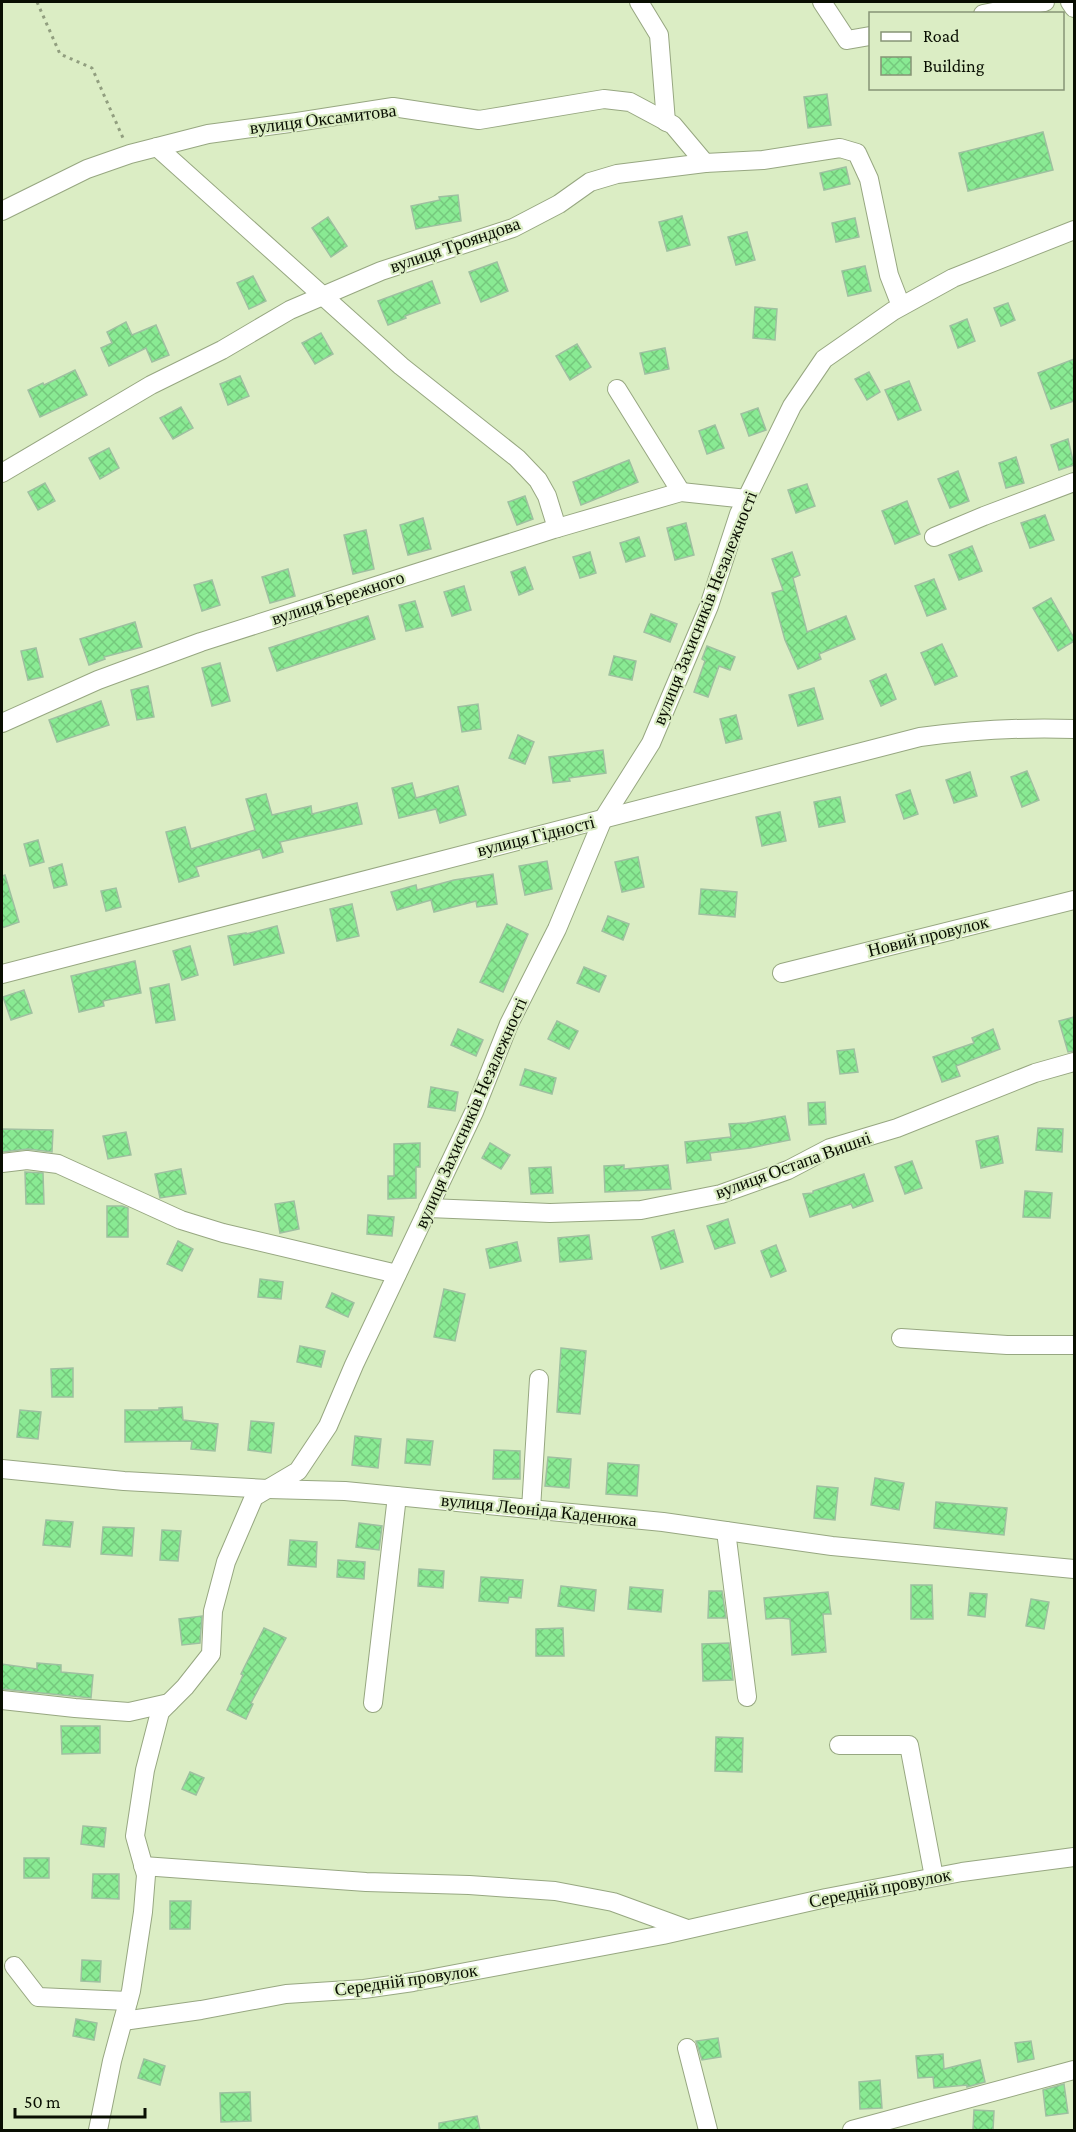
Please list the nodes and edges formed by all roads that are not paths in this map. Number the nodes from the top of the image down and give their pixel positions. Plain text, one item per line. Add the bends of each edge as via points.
1 (639, 2) edge
2 (822, 2) edge
3 (1045, 2) edge
4 (1070, 2) edge
5 (1074, 8) edge
6 (993, 12) edge
7 (869, 36) edge
8 (666, 122) junction
9 (156, 147) junction
10 (705, 163) junction
11 (2, 211) edge
12 (1074, 230) edge
13 (322, 296) junction
14 (901, 306) junction
15 (617, 389) dead end
16 (2, 473) edge
17 (1074, 482) edge
18 (681, 492) junction
19 (747, 499) junction
20 (557, 528) junction
21 (934, 537) dead end
22 (2, 723) edge
23 (1074, 729) edge
24 (603, 819) junction
25 (1074, 900) edge
26 (782, 973) dead end
27 (2, 974) edge
28 (1074, 1062) edge
29 (2, 1163) edge
30 (428, 1208) junction
31 (397, 1274) junction
32 (901, 1338) dead end
33 (1074, 1345) edge
34 (539, 1378) dead end
35 (2, 1469) edge
36 (268, 1489) junction
37 (397, 1496) junction
38 (531, 1509) junction
39 (726, 1531) junction
40 (1074, 1569) edge
41 (747, 1697) dead end
42 (2, 1700) edge
43 (169, 1703) junction
44 (373, 1703) dead end
45 (839, 1744) dead end
46 (1074, 1857) edge
47 (143, 1866) junction
48 (934, 1878) junction
49 (687, 1929) junction
50 (14, 1966) dead end
51 (128, 2001) junction
52 (123, 2021) junction
53 (687, 2048) dead end
54 (1074, 2070) edge
55 (98, 2130) edge
56 (708, 2130) edge
57 (852, 2130) edge

1 - 8 street via 659,35
2 - 7 street via 847,40
3 - 6 street
4 - 5 street
8 - 9 street, вулиця Оксамитова via 630,102 604,99 480,120 393,107 208,134
8 - 10 street, вулиця Оксамитова via 673,125
9 - 11 street, вулиця Оксамитова via 87,169
9 - 13 street
10 - 13 street, вулиця Трояндова via 617,174 590,182 513,228 381,271
10 - 14 street, вулиця Трояндова via 763,160 840,148 857,153 869,179 889,275
12 - 14 street, вулиця Захисників Незалежності via 953,278
13 - 16 street, вулиця Трояндова via 151,385
13 - 20 street via 401,366 517,458 538,480
14 - 19 street, вулиця Захисників Незалежності via 824,359 792,406
15 - 18 street
17 - 21 street
18 - 19 street, вулиця Бережного
18 - 20 street, вулиця Бережного
19 - 24 street, вулиця Захисників Незалежності via 709,606 651,743
20 - 22 street, вулиця Бережного via 201,642 98,680
23 - 24 street, вулиця Гідності via 1024,727 920,737
24 - 27 street, вулиця Гідності
24 - 30 street, вулиця Захисників Незалежності via 557,929 509,1024 474,1112
25 - 26 street, Новий провулок
28 - 30 street, вулиця Остапа Вишні via 1035,1073 897,1128 830,1148 788,1170 721,1194 641,1210 550,1213
29 - 31 street via 27,1160 58,1164 181,1220
30 - 31 street, вулиця Захисників Незалежності
31 - 36 street, вулиця Захисників Незалежності via 328,1426 298,1471
32 - 33 street
34 - 38 street
35 - 36 street, вулиця Леоніда Каденюка
36 - 37 street, вулиця Леоніда Каденюка
36 - 43 street, вулиця Захисників Незалежності via 254,1497 226,1562 213,1611 211,1654
37 - 38 street, вулиця Леоніда Каденюка
37 - 44 street
38 - 39 street, вулиця Леоніда Каденюка
39 - 40 street, вулиця Леоніда Каденюка via 832,1546
39 - 41 street
42 - 43 street via 129,1712
43 - 47 street, вулиця Захисників Незалежності via 160,1712 145,1770 135,1836
45 - 48 street via 909,1744
46 - 48 street, Середній провулок
47 - 49 street via 555,1891 614,1902
47 - 51 street, вулиця Захисників Незалежності via 143,1912
48 - 49 street, Середній провулок
49 - 52 street, Середній провулок via 414,1983 286,1994
50 - 51 street via 38,1997
51 - 52 street, вулиця Захисників Незалежності
52 - 55 street, вулиця Захисників Незалежності
53 - 56 street
54 - 57 street

